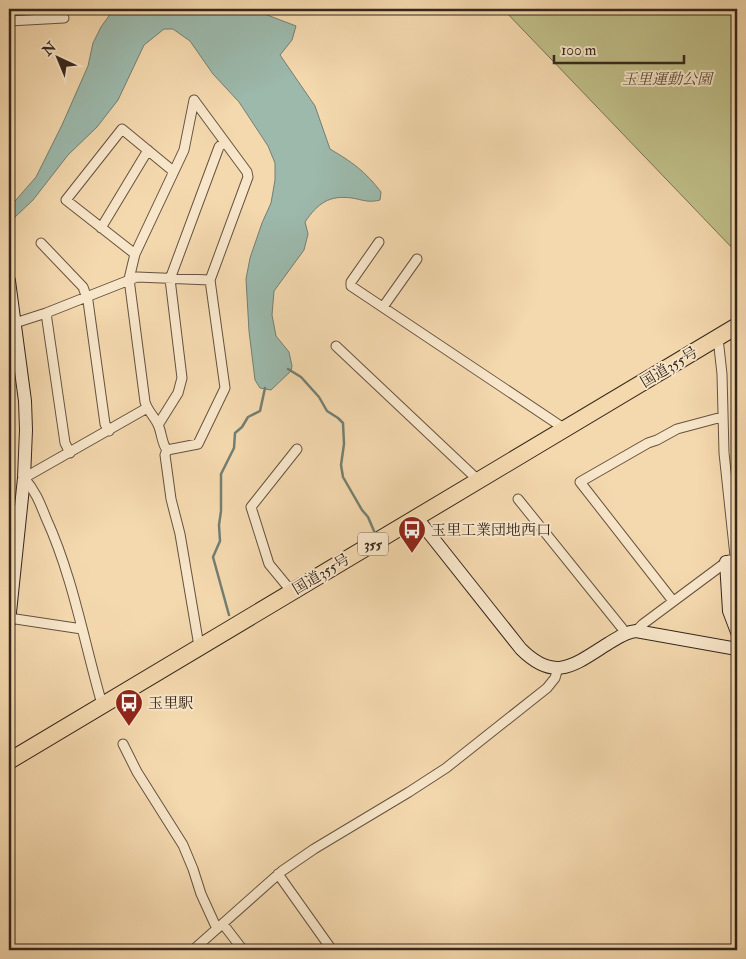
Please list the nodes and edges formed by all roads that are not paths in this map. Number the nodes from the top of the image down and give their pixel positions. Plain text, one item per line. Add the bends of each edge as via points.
1 (64, 18) dead end
2 (9, 21) edge
3 (224, 142) junction
4 (148, 150) junction
5 (173, 171) junction
6 (100, 228) junction
7 (379, 242) dead end
8 (41, 243) dead end
9 (135, 254) junction
10 (417, 259) dead end
11 (129, 279) junction
12 (170, 279) junction
13 (210, 280) junction
14 (9, 282) edge
15 (86, 296) junction
16 (383, 307) junction
17 (46, 313) junction
18 (15, 323) junction
19 (737, 326) edge
20 (718, 338) junction
21 (336, 346) dead end
22 (147, 408) junction
23 (722, 417) junction
24 (158, 425) junction
25 (565, 429) junction
26 (109, 430) junction
27 (297, 449) dead end
28 (167, 450) junction
29 (70, 453) junction
30 (24, 478) junction
31 (478, 480) junction
32 (518, 499) dead end
33 (417, 518) junction
34 (733, 558) edge
35 (292, 592) junction
36 (674, 601) junction
37 (9, 620) edge
38 (82, 629) junction
39 (631, 632) junction
40 (737, 632) edge
41 (199, 646) junction
42 (737, 649) edge
43 (558, 668) junction
44 (102, 704) junction
45 (123, 744) dead end
46 (9, 761) edge
47 (278, 874) junction
48 (220, 927) junction
49 (193, 950) edge
50 (243, 950) edge
51 (332, 950) edge

1 - 2 street
3 - 5 street via 194,100 184,150
3 - 12 street via 219,147
3 - 13 street via 248,177
4 - 5 street
4 - 6 street
4 - 6 street via 122,129 66,200
5 - 9 street
6 - 9 street
7 - 16 street via 350,284
8 - 15 street via 82,287
9 - 11 street
10 - 16 street
11 - 12 street
11 - 15 street
11 - 22 street
12 - 13 street
12 - 24 street via 182,378 178,393
13 - 28 street via 224,390 198,444
14 - 18 street
15 - 17 street
15 - 26 street via 105,424
16 - 25 street
17 - 18 street
17 - 29 street via 65,443
18 - 30 street via 25,411
19 - 20 highway, 国道355号 / 355
20 - 23 street
20 - 25 highway, 国道355号 / 355
21 - 31 street
22 - 24 street
22 - 26 street
23 - 34 street
23 - 36 street via 677,429 648,442 580,482
24 - 28 street
25 - 31 highway, 国道355号 / 355
26 - 29 street
27 - 35 street via 252,507 269,564
28 - 41 street via 171,499
29 - 30 street
30 - 37 street
30 - 38 street via 32,487 57,542
31 - 33 highway, 国道355号 / 355
32 - 39 street
33 - 35 highway, 国道355号 / 355
33 - 43 street via 521,649 537,664
34 - 36 street
34 - 40 street via 729,611
35 - 41 highway, 国道355号 / 355
36 - 39 street
37 - 38 street
38 - 44 street
39 - 42 street
39 - 43 street via 574,665
41 - 44 highway, 国道355号 / 355
43 - 47 street via 547,688 446,768
44 - 46 highway, 国道355号 / 355
45 - 48 street via 183,844 201,894
47 - 48 street
47 - 51 street
48 - 49 street
48 - 50 street

